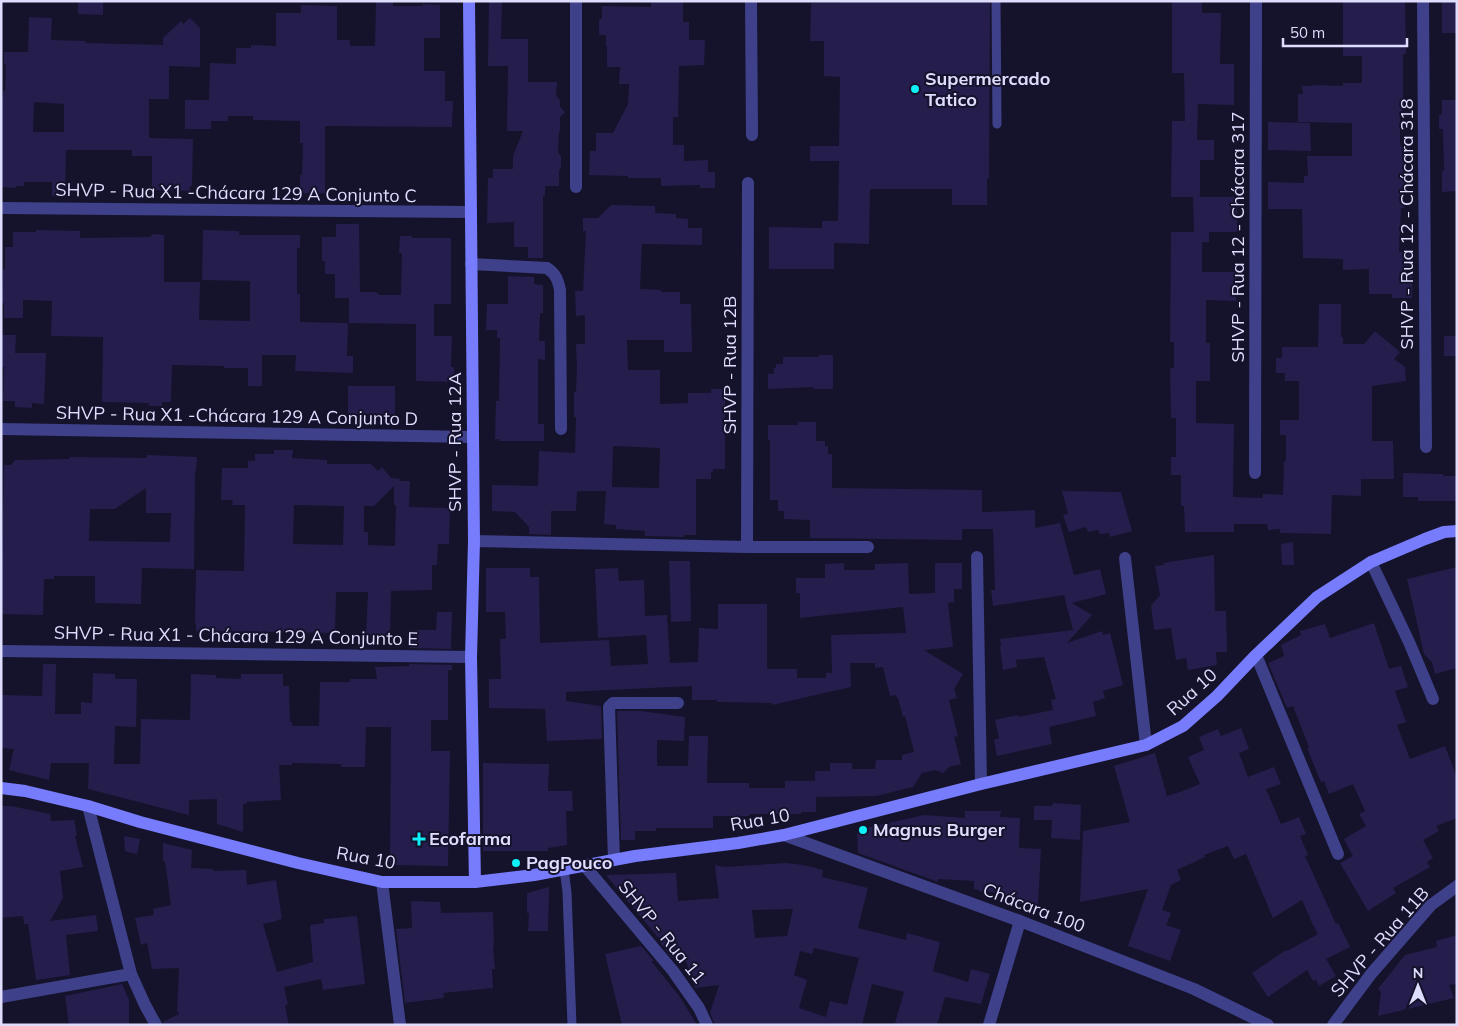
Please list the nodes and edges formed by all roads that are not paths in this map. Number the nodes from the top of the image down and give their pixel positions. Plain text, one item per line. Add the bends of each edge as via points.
1 (469, 1) edge
2 (576, 1) edge
3 (751, 1) edge
4 (996, 1) edge
5 (1256, 1) edge
6 (1422, 1) edge
7 (997, 124) dead end
8 (752, 135) dead end
9 (748, 183) dead end
10 (576, 187) dead end
11 (1, 208) edge
12 (471, 212) junction
13 (471, 264) junction
14 (1, 429) edge
15 (561, 429) dead end
16 (473, 438) junction
17 (1426, 447) dead end
18 (1254, 473) dead end
19 (1457, 531) edge
20 (474, 542) junction
21 (747, 547) junction
22 (868, 547) dead end
23 (977, 557) dead end
24 (1125, 558) dead end
25 (1371, 562) junction
26 (1, 651) edge
27 (1256, 655) junction
28 (471, 657) junction
29 (1433, 699) dead end
30 (678, 703) dead end
31 (1146, 745) junction
32 (981, 784) junction
33 (1, 788) edge
34 (88, 806) junction
35 (784, 835) junction
36 (1338, 854) dead end
37 (614, 860) junction
38 (584, 865) junction
39 (564, 869) junction
40 (382, 882) junction
41 (475, 882) junction
42 (1457, 886) edge
43 (1020, 921) junction
44 (131, 974) junction
45 (1, 997) edge
46 (156, 1025) edge
47 (400, 1025) edge
48 (572, 1025) edge
49 (707, 1025) edge
50 (989, 1025) edge
51 (1268, 1025) edge
52 (1333, 1025) edge

1 - 12 street, SHVP - Rua 12A
2 - 10 street
3 - 8 street
4 - 7 lane
5 - 18 street, SHVP - Rua 12 - Chácara 317
6 - 17 street, SHVP - Rua 12 - Chácara 318
9 - 21 street, SHVP - Rua 12B
11 - 12 street, SHVP - Rua X1 -Chácara 129 A Conjunto C
12 - 13 street, SHVP - Rua 12A
13 - 15 street via 547,268 554,272 560,290
13 - 16 street, SHVP - Rua 12A
14 - 16 street, SHVP - Rua X1 -Chácara 129 A Conjunto D
16 - 20 street, SHVP - Rua 12A
19 - 25 street, Rua 10 via 1444,532
20 - 21 street
20 - 28 street, SHVP - Rua 12A
21 - 22 street
23 - 32 street
24 - 31 street
25 - 27 street, Rua 10 via 1317,597
25 - 29 street
26 - 28 street, SHVP - Rua X1 - Chácara 129 A Conjunto E
27 - 31 street, Rua 10 via 1183,726
27 - 36 street
28 - 41 street, SHVP - Rua 12A
30 - 37 street via 613,703 609,707
31 - 32 street, Rua 10
32 - 35 street, Rua 10
33 - 34 street, Rua 10
34 - 40 street, Rua 10 via 298,863
34 - 44 street
35 - 37 street, Rua 10
35 - 43 street, Chácara 100
37 - 38 street, Rua 10
38 - 39 street, Rua 10
38 - 49 street, SHVP - Rua 11 via 673,971
39 - 41 street, Rua 10
39 - 48 lane
40 - 41 street, Rua 10
40 - 47 street
42 - 52 street, SHVP - Rua 11B via 1431,905 1371,974
43 - 50 street
43 - 51 street, Chácara 100 via 1194,989
44 - 45 street
44 - 46 street

